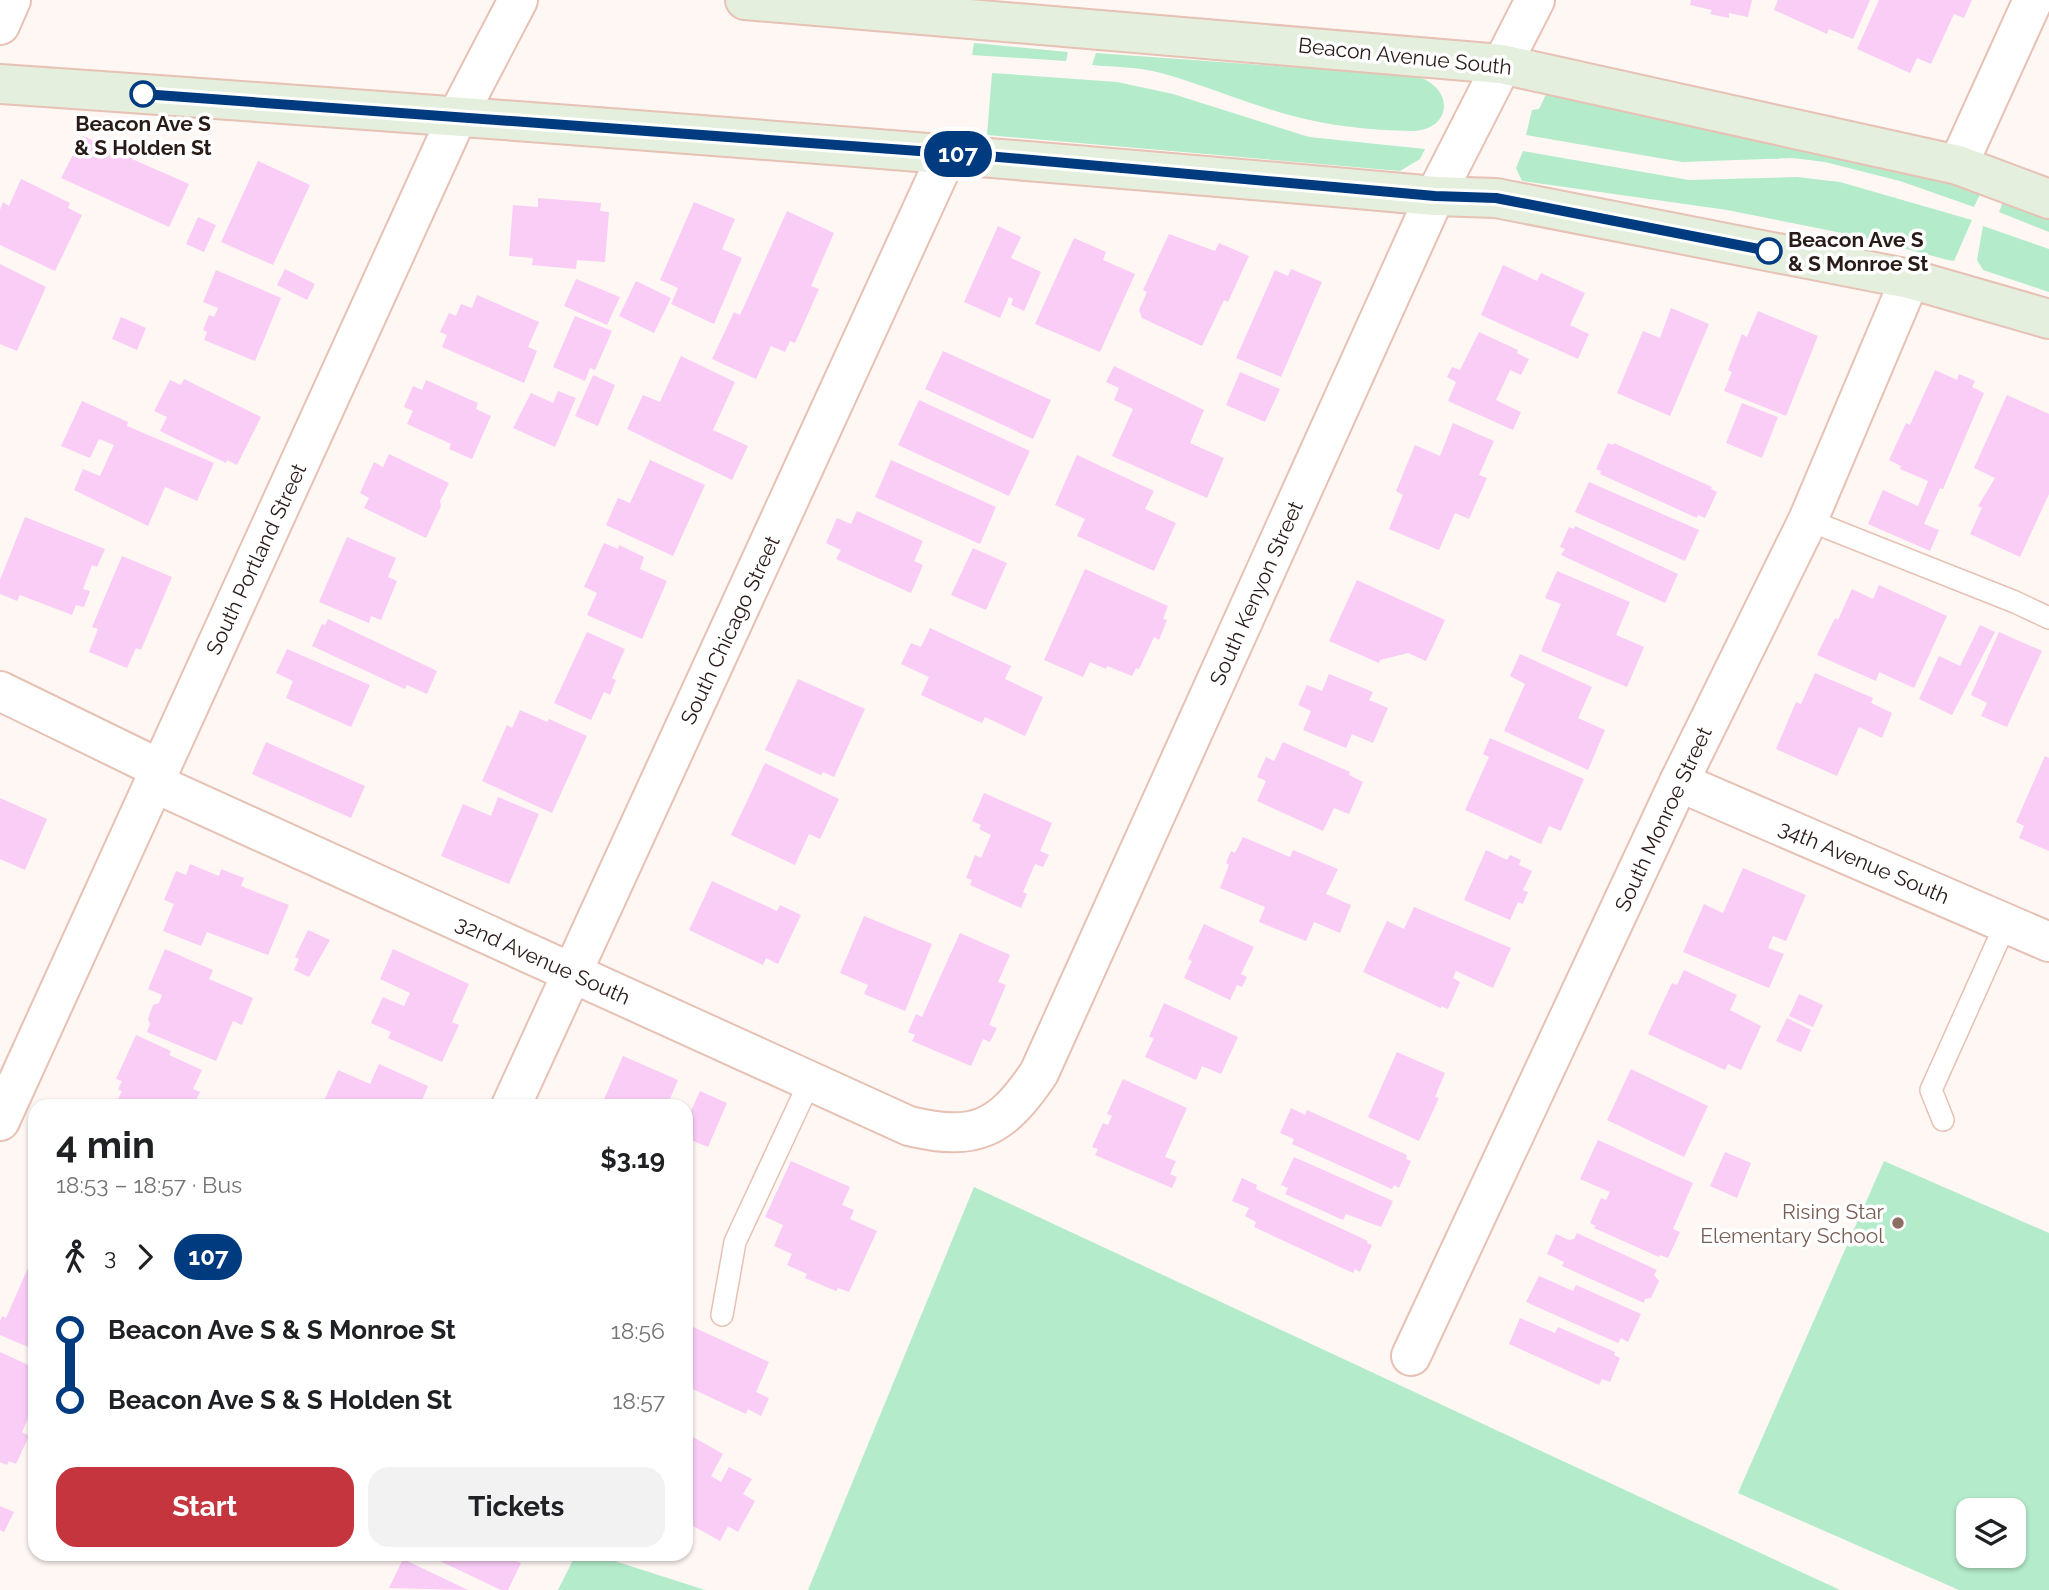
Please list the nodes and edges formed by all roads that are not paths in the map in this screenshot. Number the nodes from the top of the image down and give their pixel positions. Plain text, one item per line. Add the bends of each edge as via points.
1 (12, 0) edge
2 (517, 0) edge
3 (745, 0) edge
4 (1535, 0) edge
5 (2033, 0) edge
6 (1008, 10) edge
7 (0, 25) edge
8 (1501, 64) junction
9 (0, 84) edge
10 (458, 115) junction
11 (948, 153) junction
12 (1958, 165) junction
13 (1435, 196) junction
14 (2049, 199) edge
15 (1910, 279) junction
16 (2049, 319) edge
17 (1808, 520) junction
18 (2049, 618) edge
19 (0, 691) edge
20 (157, 776) junction
21 (1679, 782) junction
22 (2006, 923) junction
23 (2049, 942) edge
24 (573, 974) junction
25 (810, 1081) junction
26 (514, 1099) edge
27 (1943, 1120) dead end
28 (0, 1121) edge
29 (934, 1132) joint
30 (722, 1315) dead end
31 (1411, 1356) dead end

1 - 7 street
2 - 10 street, South Portland Street
3 - 6 main road, Beacon Avenue South
4 - 8 street, South Kenyon Street
5 - 12 street
6 - 8 main road, Beacon Avenue South
8 - 12 main road, Beacon Avenue South
8 - 13 street, South Kenyon Street
9 - 10 main road
10 - 11 main road
10 - 20 street, South Portland Street
11 - 13 main road
11 - 24 street, South Chicago Street
12 - 14 main road, Beacon Avenue South
13 - 15 main road via 1496,198
13 - 29 street, South Kenyon Street via 1039,1073 1020,1101 999,1120 979,1129
15 - 16 main road
15 - 17 street, South Monroe Street
17 - 18 lane
17 - 21 street, South Monroe Street
19 - 20 street, 32nd Avenue South
20 - 24 street, 32nd Avenue South
20 - 28 street, South Portland Street
21 - 22 street, 34th Avenue South
21 - 31 street, South Monroe Street
22 - 23 street, 34th Avenue South
22 - 27 lane via 1931,1090
24 - 25 street, 32nd Avenue South
24 - 26 street, South Chicago Street
25 - 29 street, 32nd Avenue South via 909,1126
25 - 30 lane via 734,1242

